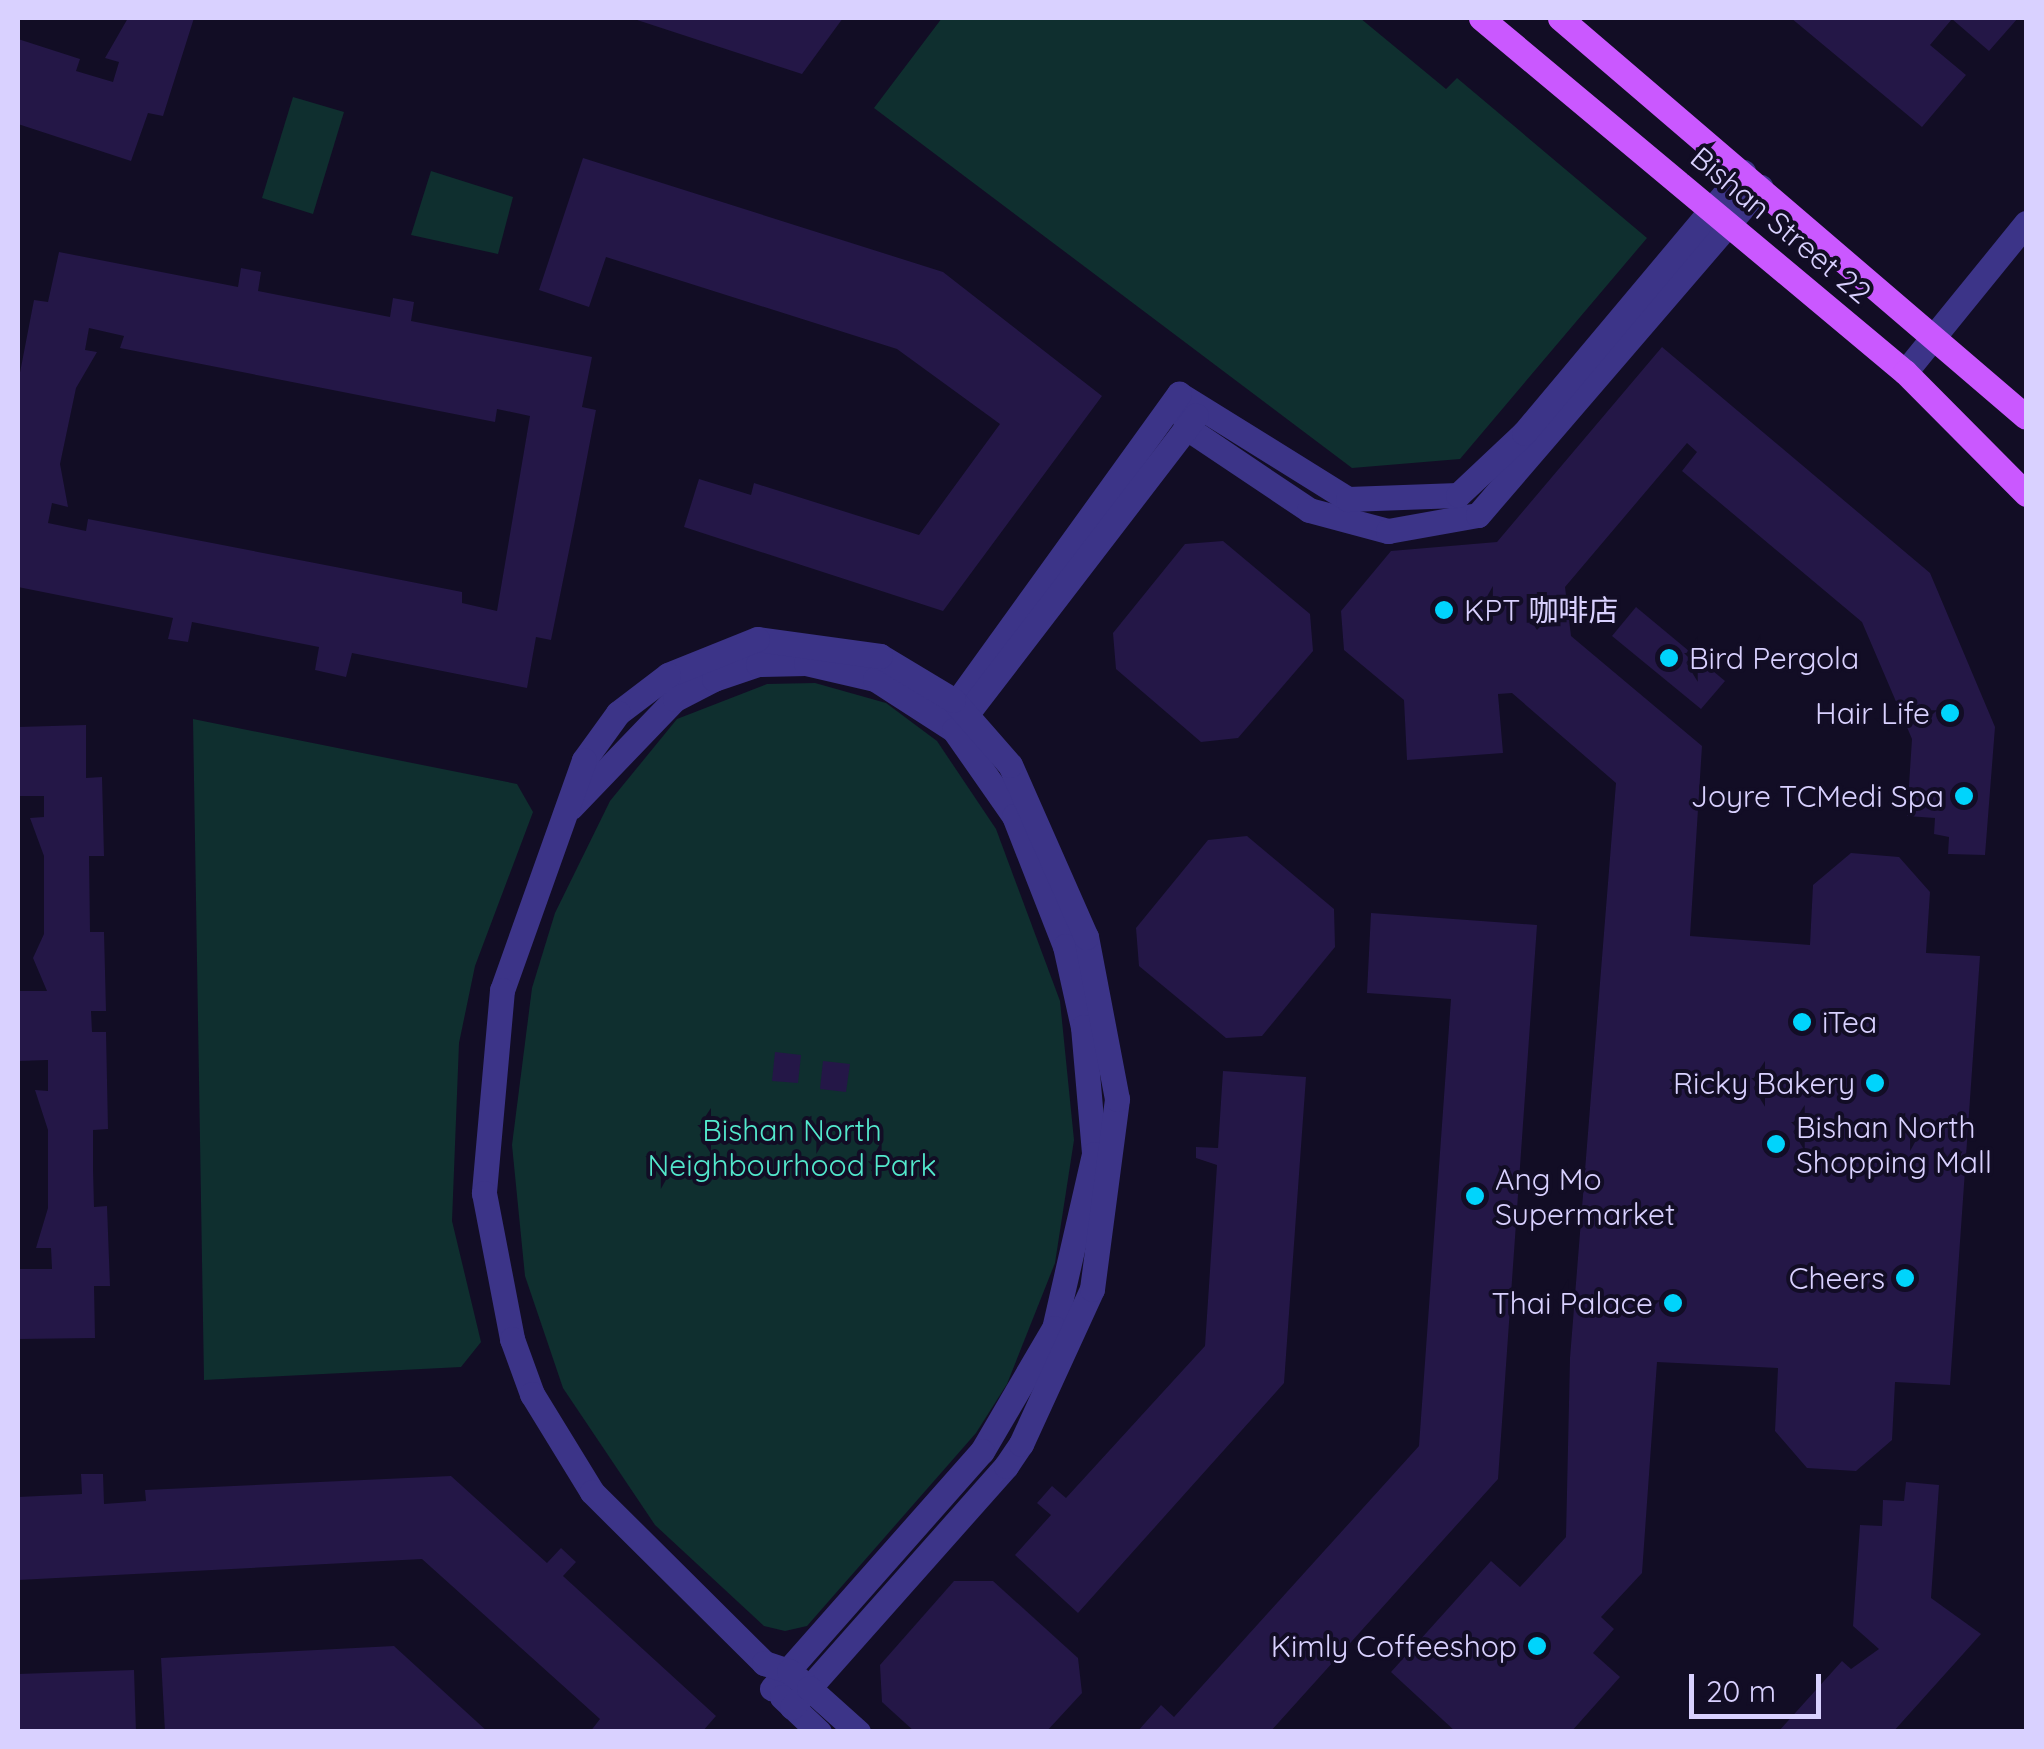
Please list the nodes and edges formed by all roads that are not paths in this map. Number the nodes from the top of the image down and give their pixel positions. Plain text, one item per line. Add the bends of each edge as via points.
1 (1482, 18) edge
2 (1560, 18) edge
3 (1752, 180) junction
4 (1720, 217) junction
5 (2026, 224) edge
6 (1938, 333) junction
7 (1905, 372) junction
8 (1178, 394) junction
9 (1204, 403) junction
10 (2026, 416) edge
11 (1188, 428) junction
12 (2026, 494) edge
13 (956, 718) junction
14 (584, 760) junction
15 (608, 772) junction
16 (571, 807) junction
17 (775, 1674) junction
18 (800, 1698) junction
19 (819, 1732) edge
20 (858, 1732) edge

1 - 4 main road, Bishan Street 22
2 - 3 main road, Bishan Street 22
3 - 4 street
3 - 6 main road, Bishan Street 22
4 - 7 main road, Bishan Street 22
4 - 9 street via 1524,433 1458,495 1348,499
4 - 11 street via 1478,515 1388,531 1350,526 1283,495
5 - 6 street
6 - 7 street
6 - 10 main road, Bishan Street 22
7 - 12 main road, Bishan Street 22
8 - 9 street
8 - 11 street
8 - 13 street
9 - 11 street
11 - 13 street
13 - 14 street via 880,656 757,638 668,674 618,714
13 - 15 street via 875,679 806,663 758,664 675,700
13 - 17 street via 1014,816 1065,946 1093,1098 1085,1222 1054,1328 1001,1424
13 - 18 street via 1010,765 1086,937 1116,1098 1106,1228 1078,1336 1020,1444
14 - 15 street
14 - 16 street
15 - 16 street
16 - 17 street via 531,892 502,990 487,1103 492,1259 532,1394 592,1492
17 - 18 street
18 - 19 street
18 - 20 street

